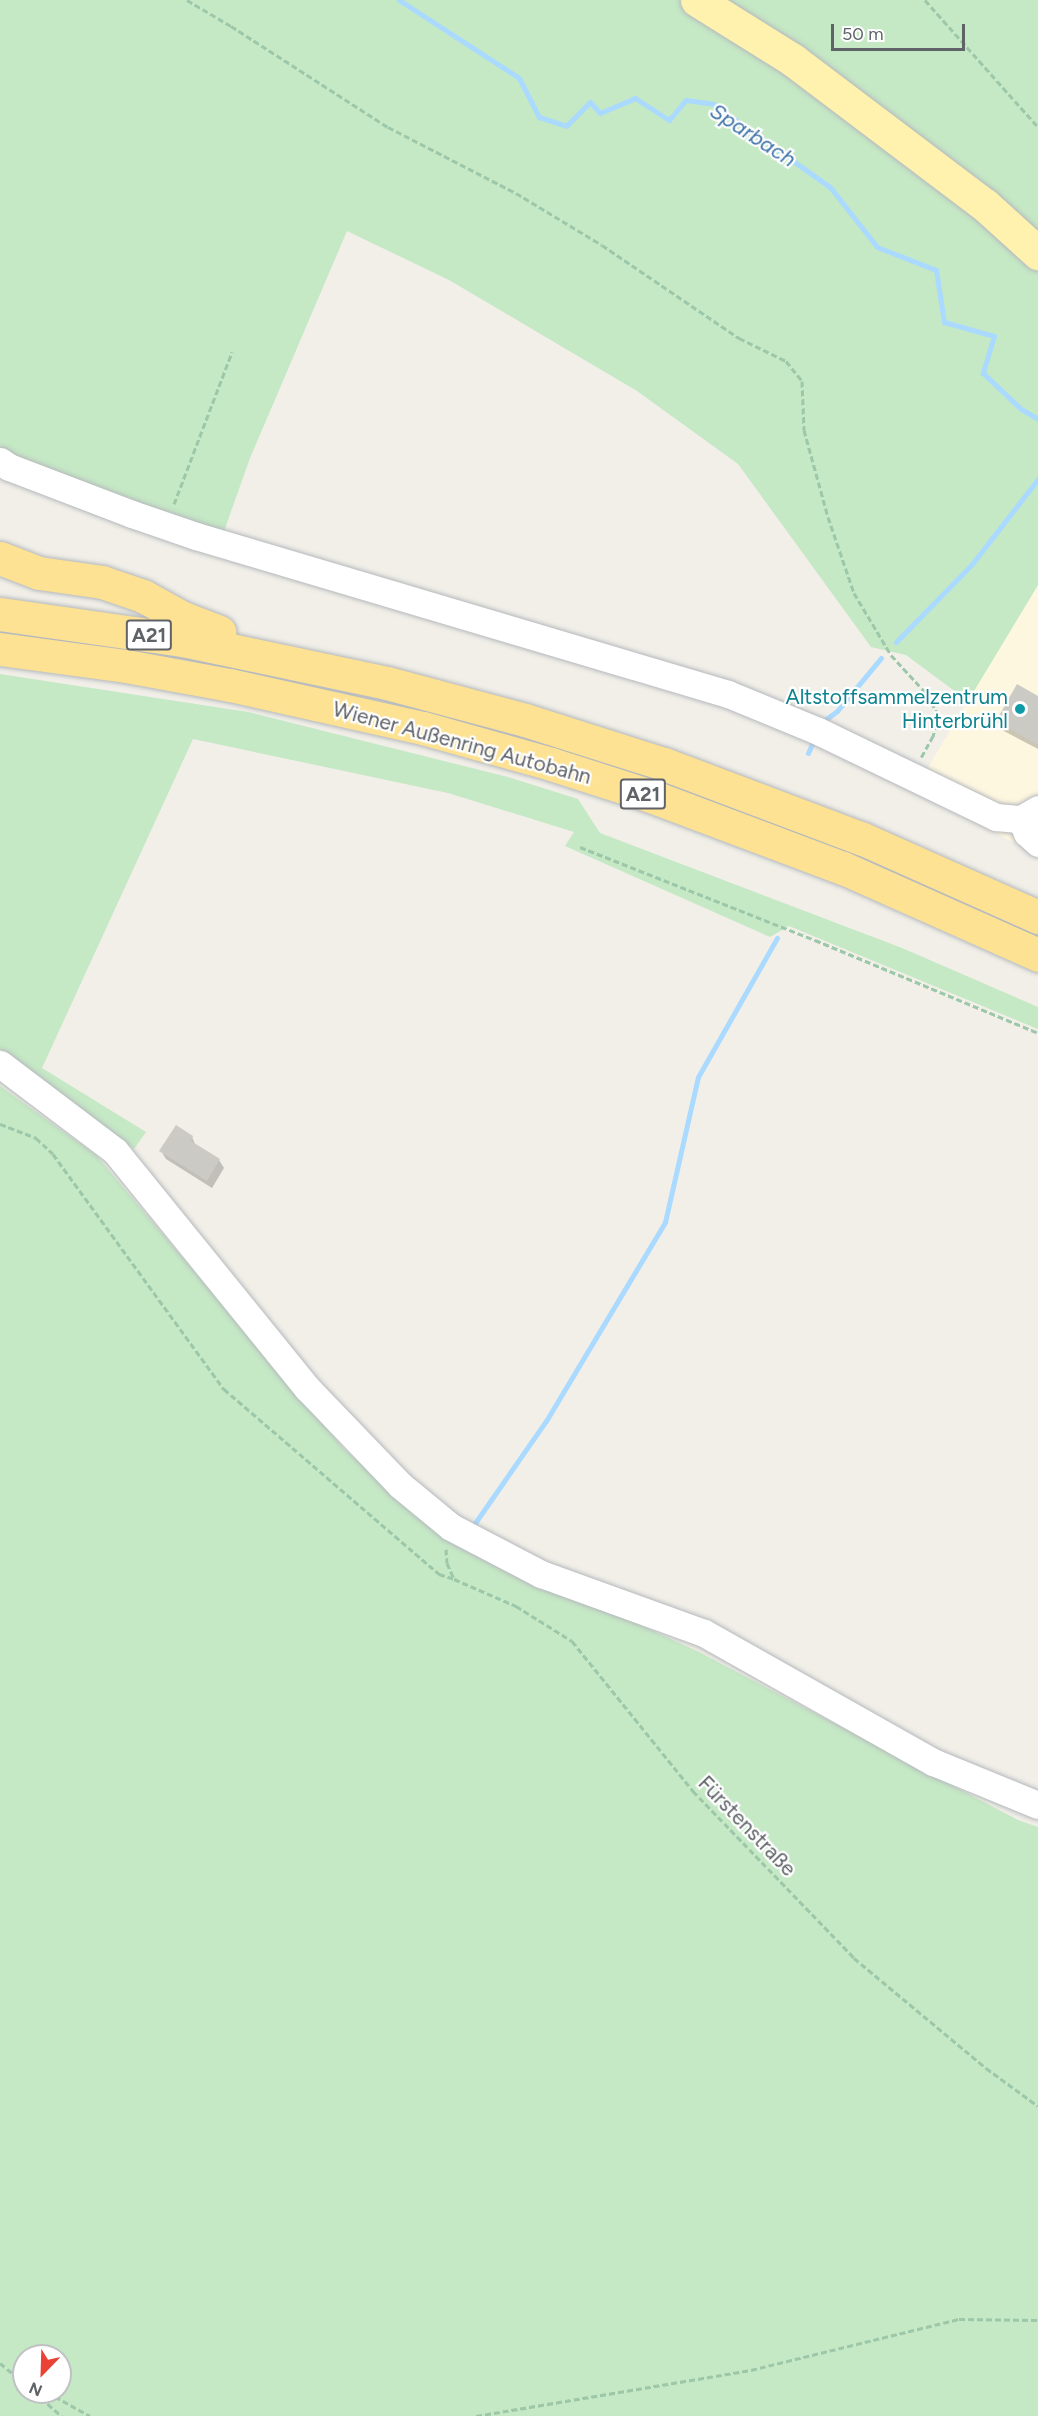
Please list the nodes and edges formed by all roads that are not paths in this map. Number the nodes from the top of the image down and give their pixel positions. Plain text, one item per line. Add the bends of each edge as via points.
1 (697, 0) edge
2 (1038, 253) edge
3 (0, 461) edge
4 (0, 558) edge
5 (0, 614) edge
6 (0, 649) edge
7 (296, 663) junction
8 (1029, 814) edge
9 (1038, 843) edge
10 (1038, 917) edge
11 (1038, 955) edge
12 (0, 1064) edge
13 (1038, 1805) edge

1 - 2 main road via 793,60 985,205
3 - 8 street via 166,526 728,694 818,731 996,817
4 - 7 highway via 39,573 102,582 143,596 183,618
5 - 7 highway, Wiener Außenring Autobahn / A21 via 183,640
6 - 11 highway, Wiener Außenring Autobahn / A21 via 230,684 423,728 551,764 651,796 843,868
7 - 10 highway, Wiener Außenring Autobahn / A21 via 525,720 664,764 862,839
8 - 9 street via 1027,832
12 - 13 street via 115,1151 307,1388 400,1485 452,1527 541,1574 704,1634 933,1762

